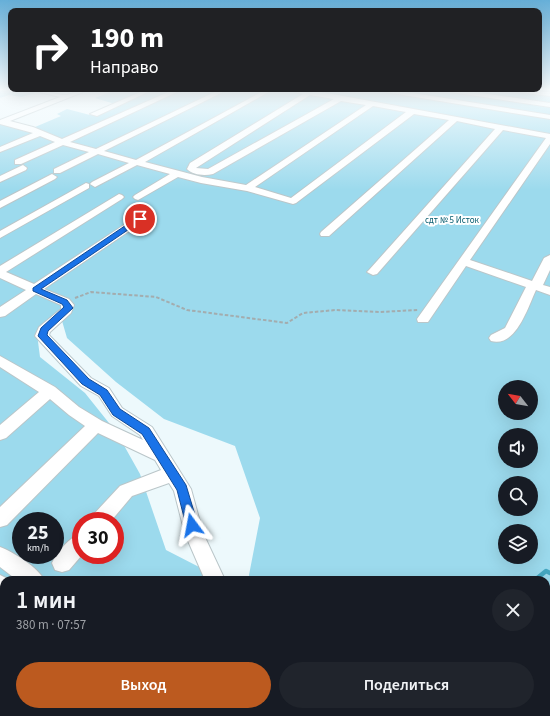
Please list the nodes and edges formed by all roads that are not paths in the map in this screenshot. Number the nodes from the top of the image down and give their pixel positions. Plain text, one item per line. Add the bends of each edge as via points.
1 (7, 123) edge
2 (103, 123) edge
3 (155, 123) edge
4 (208, 123) edge
5 (260, 123) edge
6 (296, 123) edge
7 (343, 123) edge
8 (397, 123) edge
9 (449, 123) edge
10 (483, 123) edge
11 (501, 127) junction
12 (40, 133) junction
13 (550, 137) edge
14 (62, 142) junction
15 (0, 150) edge
16 (99, 151) junction
17 (138, 162) junction
18 (178, 173) junction
19 (0, 179) edge
20 (248, 188) junction
21 (119, 197) dead end
22 (138, 197) dead end
23 (0, 205) edge
24 (140, 219) dead end
25 (325, 234) dead end
26 (0, 235) edge
27 (550, 258) edge
28 (464, 262) junction
29 (0, 272) edge
30 (374, 272) dead end
31 (535, 286) junction
32 (35, 289) junction
33 (550, 291) edge
34 (0, 313) edge
35 (426, 315) road end
36 (496, 338) dead end
37 (2, 364) edge
38 (50, 391) junction
39 (96, 425) junction
40 (0, 434) edge
41 (160, 455) junction
42 (173, 474) junction
43 (108, 512) edge
44 (0, 519) edge
45 (72, 552) edge
46 (0, 556) edge
47 (64, 561) edge
48 (28, 576) edge
49 (213, 576) edge

1 - 12 street
2 - 14 street
3 - 16 street
4 - 17 street
5 - 6 street via 193,165 191,169 210,172
7 - 20 street
8 - 20 street via 295,200
9 - 25 street
10 - 11 street
11 - 13 street
11 - 30 street
12 - 14 street
12 - 15 street
13 - 28 street
14 - 16 street
14 - 19 street
16 - 17 street
16 - 23 street
17 - 18 street
17 - 26 street
18 - 20 street via 201,180
18 - 22 street
21 - 29 street
24 - 32 street
27 - 31 street
28 - 31 street
28 - 35 street
29 - 32 street
31 - 33 street
31 - 36 street via 510,330
32 - 34 street
32 - 41 street via 65,302 68,308 44,330 42,336 86,382 104,392 117,412 146,431
37 - 38 street
38 - 39 street
38 - 40 street
39 - 41 street
39 - 44 street
41 - 42 street
42 - 43 street via 126,491
42 - 49 street via 182,489 194,534
45 - 47 street
46 - 48 street

